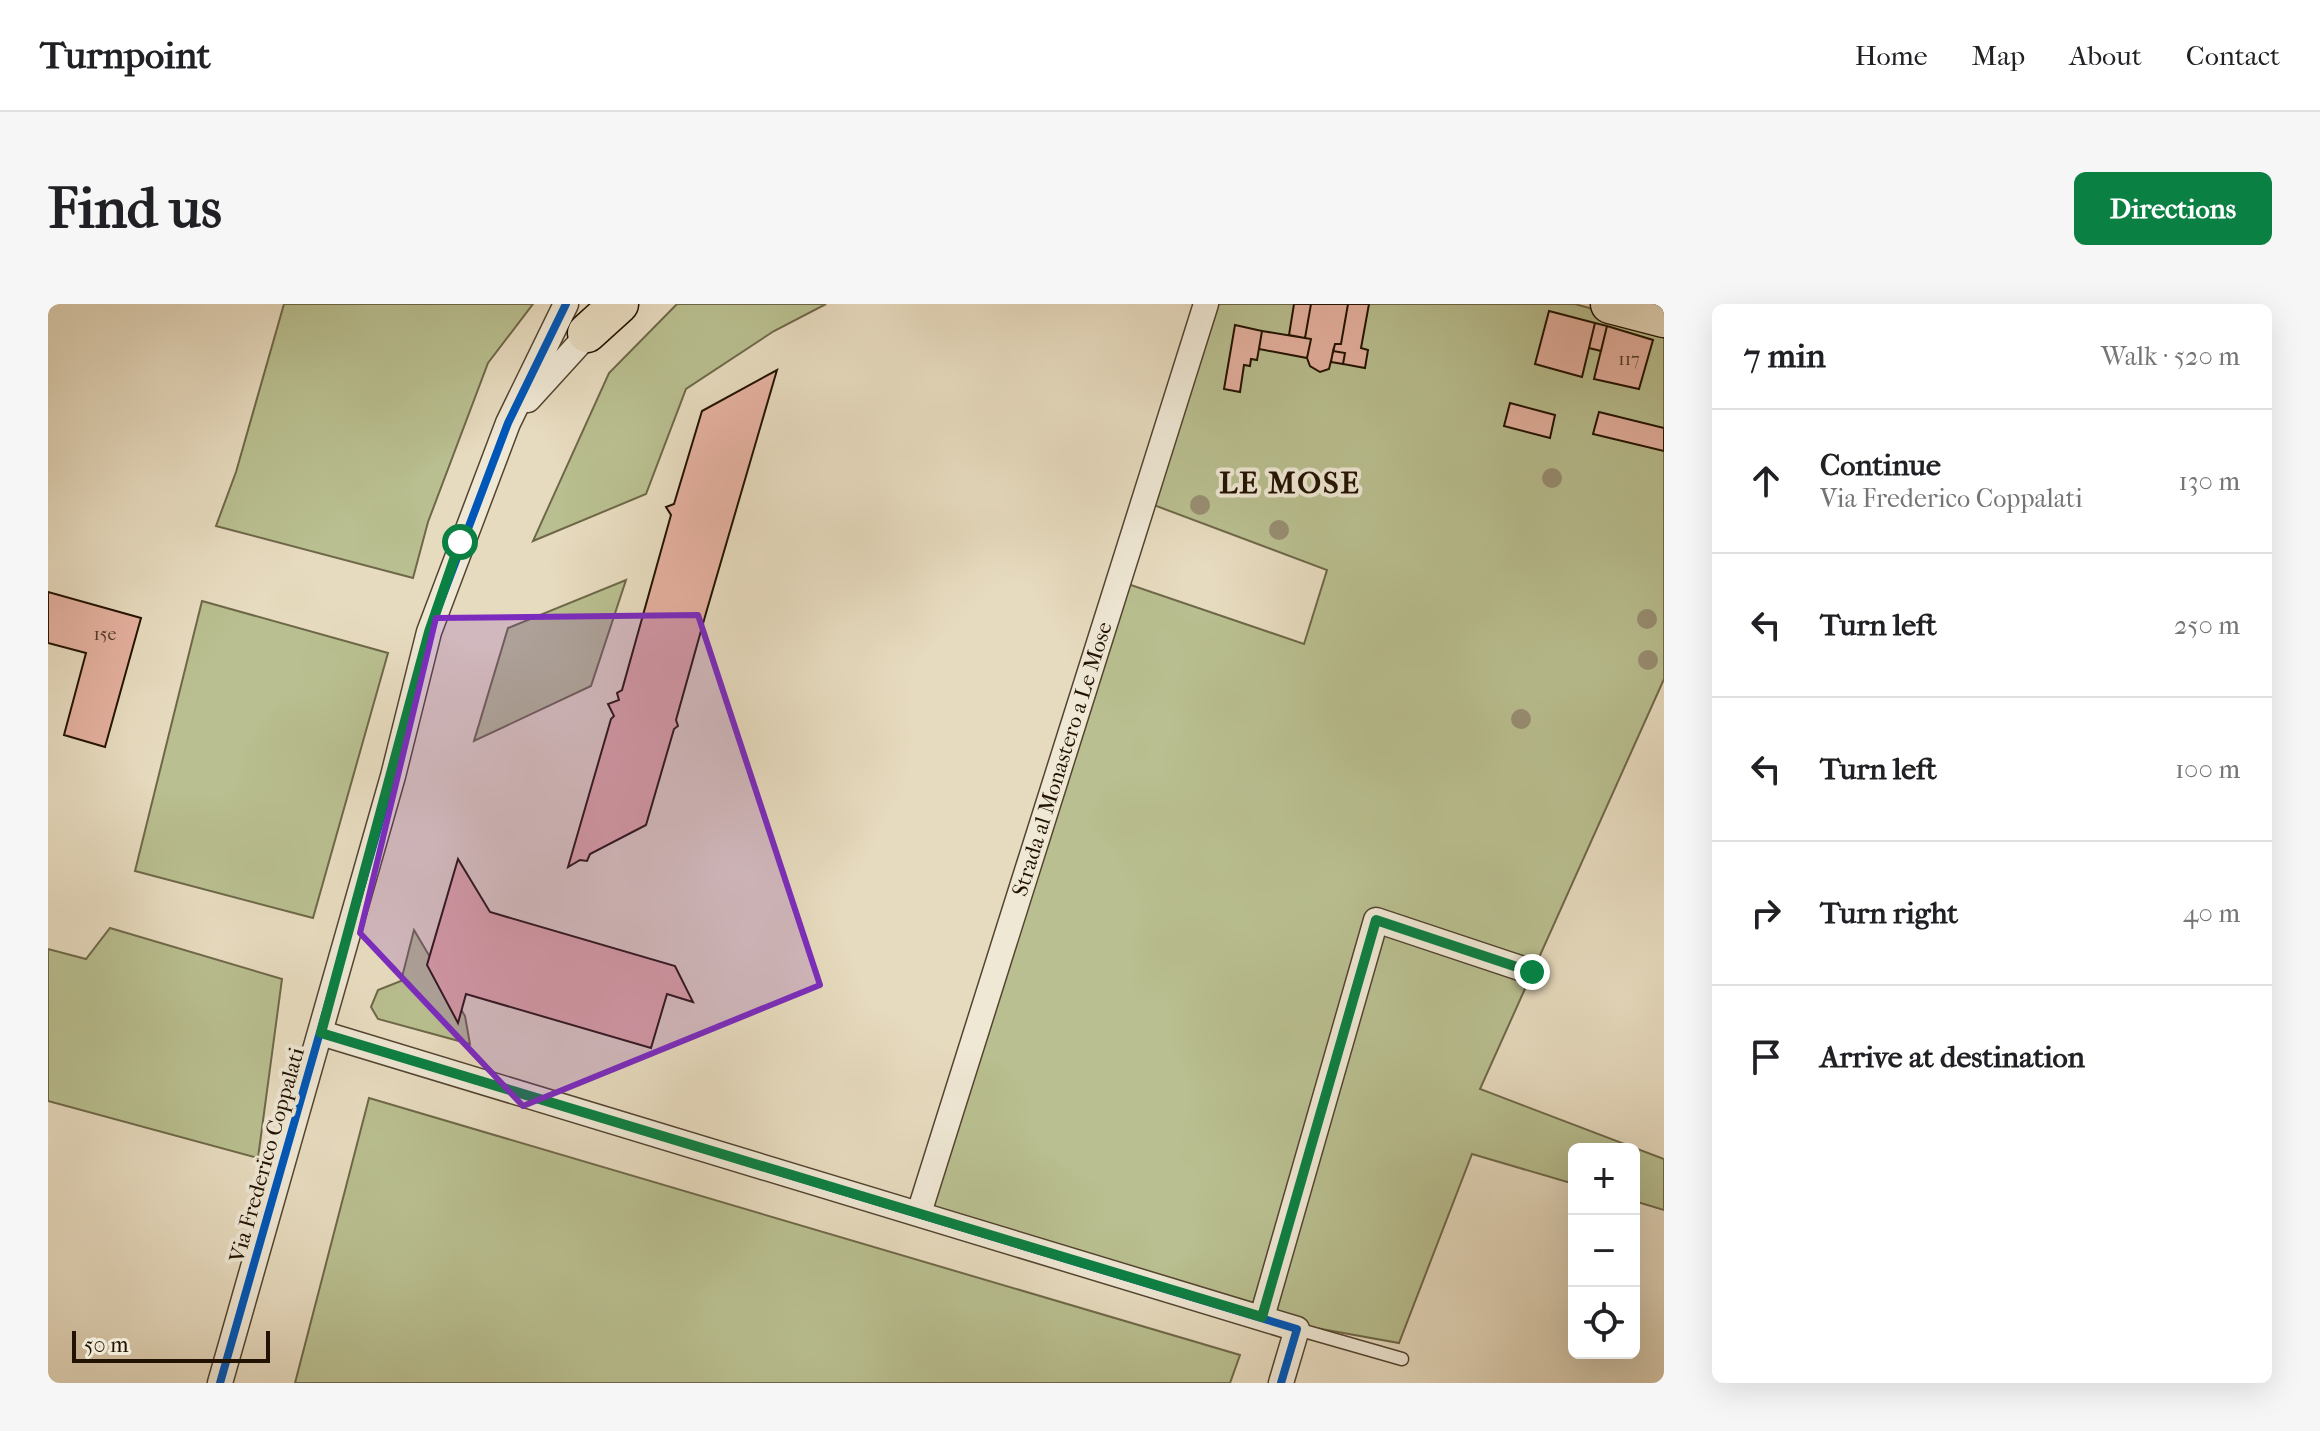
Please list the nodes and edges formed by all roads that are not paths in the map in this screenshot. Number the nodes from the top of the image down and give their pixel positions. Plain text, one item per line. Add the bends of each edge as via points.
1 (619, 304) edge
2 (1206, 304) edge
3 (1610, 304) edge
4 (584, 314) edge
5 (1664, 318) edge
6 (508, 423) junction
7 (1532, 972) dead end
8 (321, 1033) junction
9 (919, 1213) junction
10 (1262, 1317) junction
11 (1297, 1329) junction
12 (1402, 1359) dead end
13 (220, 1383) edge
14 (1281, 1383) edge

1 - 4 main road
2 - 9 street, Strada al Monastero a Le Mose
3 - 5 main road
4 - 6 street, Via Frederico Coppalati
4 - 6 street, Via Frederico Coppalati
6 - 8 street, Via Frederico Coppalati via 429,632
7 - 10 street via 1376,920
8 - 9 street
8 - 13 street, Via Frederico Coppalati
9 - 10 street
10 - 11 street
11 - 12 lane
11 - 14 street

